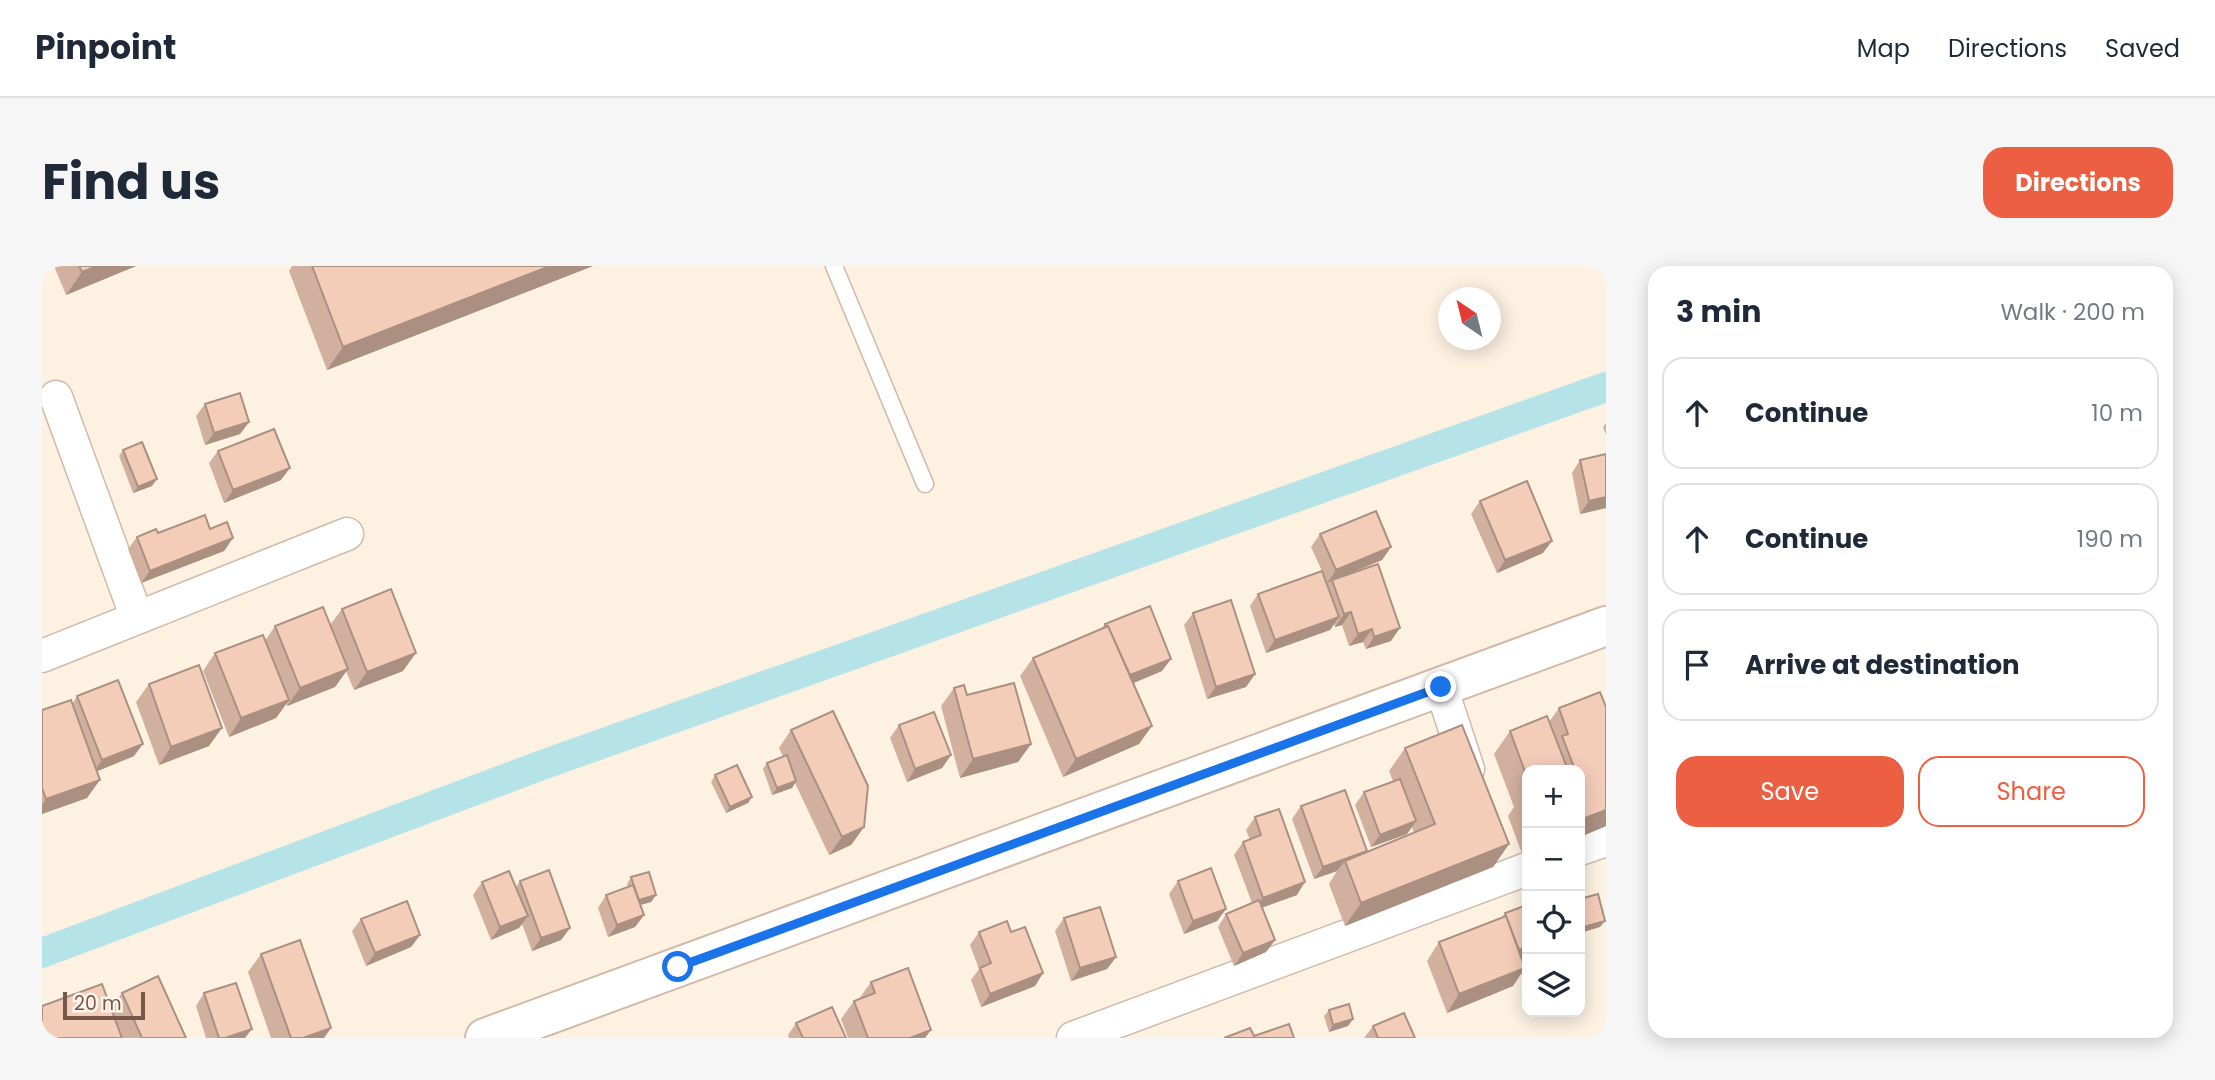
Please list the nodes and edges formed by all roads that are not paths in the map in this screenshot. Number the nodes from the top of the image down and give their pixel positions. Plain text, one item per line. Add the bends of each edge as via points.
1 (834, 266) edge
2 (56, 397) dead end
3 (925, 484) dead end
4 (347, 534) dead end
5 (136, 618) junction
6 (1606, 626) edge
7 (42, 656) edge
8 (1441, 687) junction
9 (1479, 801) edge
10 (1606, 840) edge
11 (1585, 847) edge
12 (1509, 866) edge
13 (485, 1038) edge
14 (1073, 1038) edge

1 - 3 lane
2 - 5 street
4 - 5 street
5 - 7 street
6 - 8 main road
8 - 9 street
8 - 13 main road
10 - 11 street
12 - 14 street

